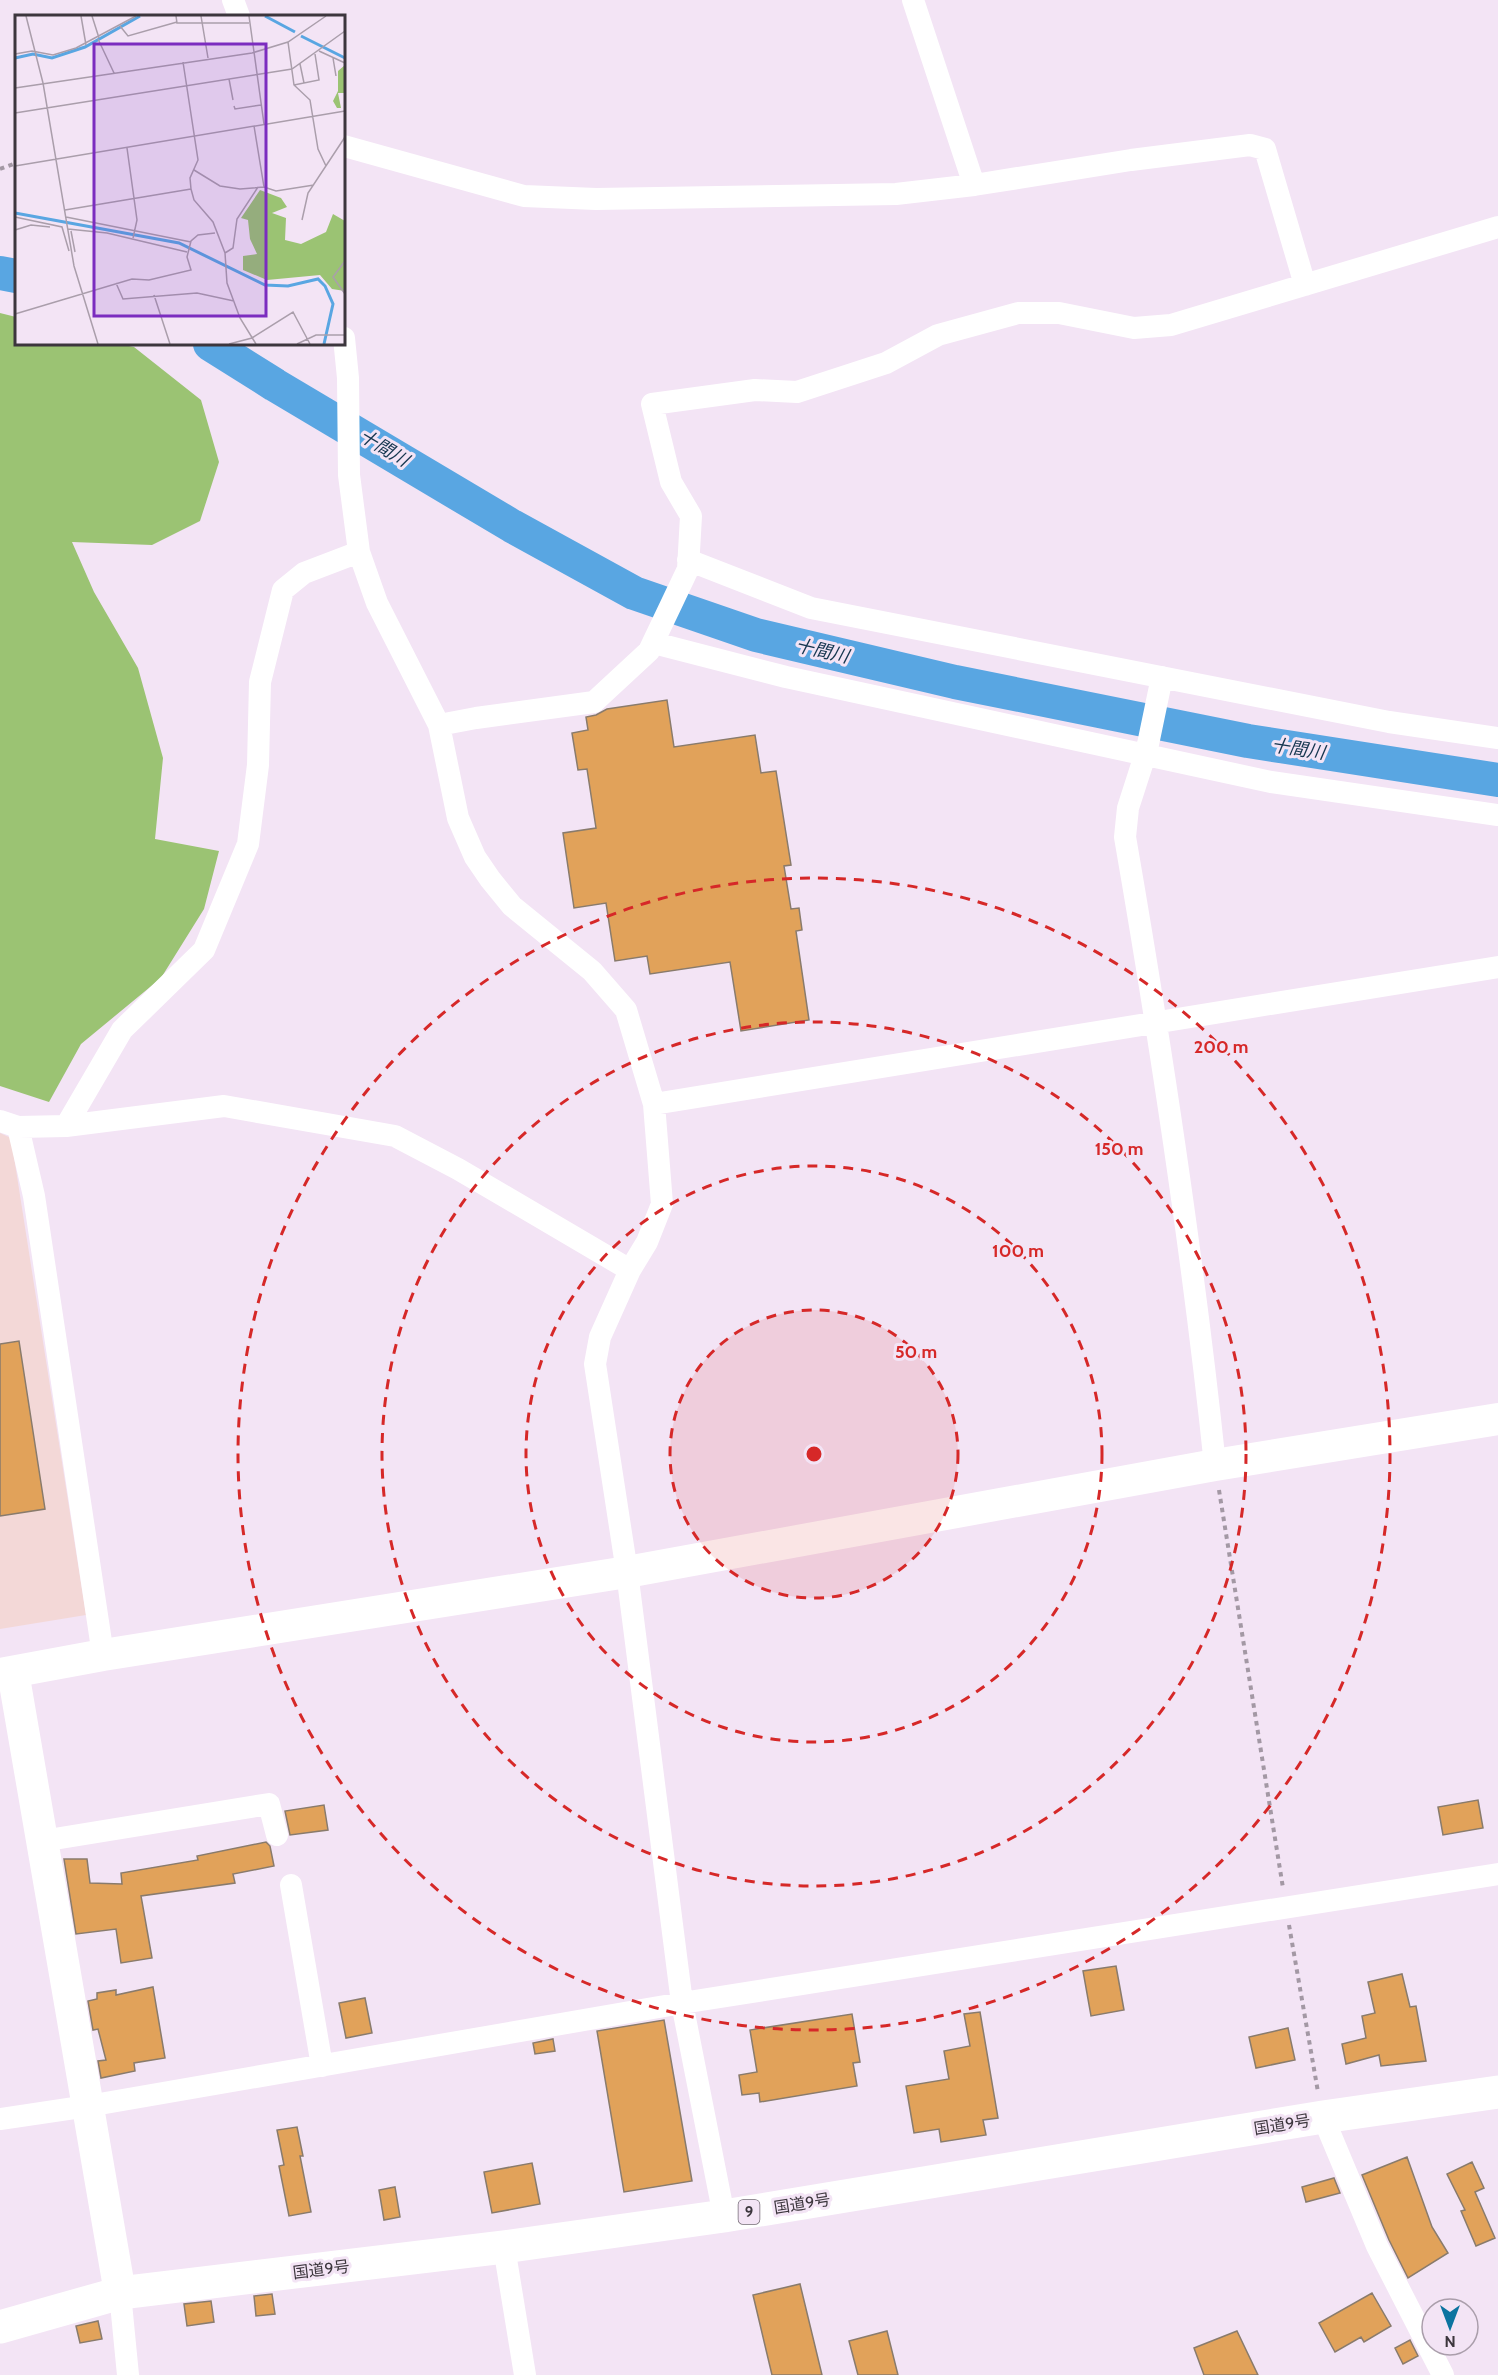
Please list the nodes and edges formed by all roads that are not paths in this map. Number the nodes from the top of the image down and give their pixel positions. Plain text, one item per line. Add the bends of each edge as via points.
1 (233, 0) edge
2 (913, 0) edge
3 (239, 15) edge
4 (345, 146) edge
5 (974, 186) junction
6 (1498, 227) edge
7 (1305, 285) junction
8 (345, 345) edge
9 (359, 552) junction
10 (688, 565) junction
11 (656, 639) junction
12 (1161, 683) junction
13 (439, 725) junction
14 (1498, 738) edge
15 (1146, 752) junction
16 (1498, 815) edge
17 (1498, 967) edge
18 (1157, 1021) junction
19 (654, 1104) junction
20 (9, 1124) edge
21 (66, 1126) junction
22 (630, 1270) junction
23 (1498, 1419) edge
24 (1215, 1465) junction
25 (627, 1572) junction
26 (103, 1655) junction
27 (6, 1673) edge
28 (277, 1835) dead end
29 (42, 1841) junction
30 (1498, 1874) edge
31 (291, 1886) dead end
32 (682, 2003) junction
33 (322, 2066) junction
34 (1498, 2092) edge
35 (88, 2106) junction
36 (1323, 2117) junction
37 (0, 2119) edge
38 (724, 2216) junction
39 (504, 2247) junction
40 (120, 2293) junction
41 (0, 2327) edge
42 (128, 2375) edge
43 (525, 2375) edge
44 (1443, 2375) edge

1 - 3 street
2 - 5 street
4 - 5 street via 524,196 596,199 896,194
5 - 7 street via 1131,160 1250,145 1265,149
6 - 7 street
7 - 10 street via 1171,325 1134,328 1059,313 1018,313 938,335 886,363 797,392 755,390 652,404 671,482 691,516
8 - 9 street via 349,474
9 - 13 street via 377,603
9 - 21 street via 304,573 283,590 260,682 258,765 248,844 204,950 122,1030
10 - 11 street
10 - 12 street via 811,608
11 - 13 street via 649,651 594,702
11 - 15 street via 786,677
12 - 14 street
12 - 15 street
13 - 19 street via 458,818 475,857 512,906 592,971 626,1010
15 - 16 street via 1271,782
15 - 18 street via 1128,808 1125,837
17 - 18 street
18 - 19 street
18 - 24 street via 1202,1342
19 - 22 street via 662,1204 647,1242
20 - 21 street
20 - 26 street via 34,1196
21 - 22 street via 224,1106 396,1136
22 - 25 street via 600,1337 595,1364
23 - 24 street
24 - 25 street
25 - 26 street
25 - 32 street
26 - 27 street
27 - 29 street
28 - 29 street via 269,1804
29 - 35 street
30 - 32 street
31 - 33 street
32 - 33 street
32 - 38 street
33 - 35 street
34 - 36 highway, 国道9号 / 9
35 - 37 street
35 - 40 street
36 - 38 highway, 国道9号 / 9
36 - 44 street via 1377,2246
38 - 39 highway, 国道9号 / 9
39 - 40 highway, 国道9号 / 9
39 - 43 street
40 - 41 highway, 国道9号 / 9
40 - 42 street

